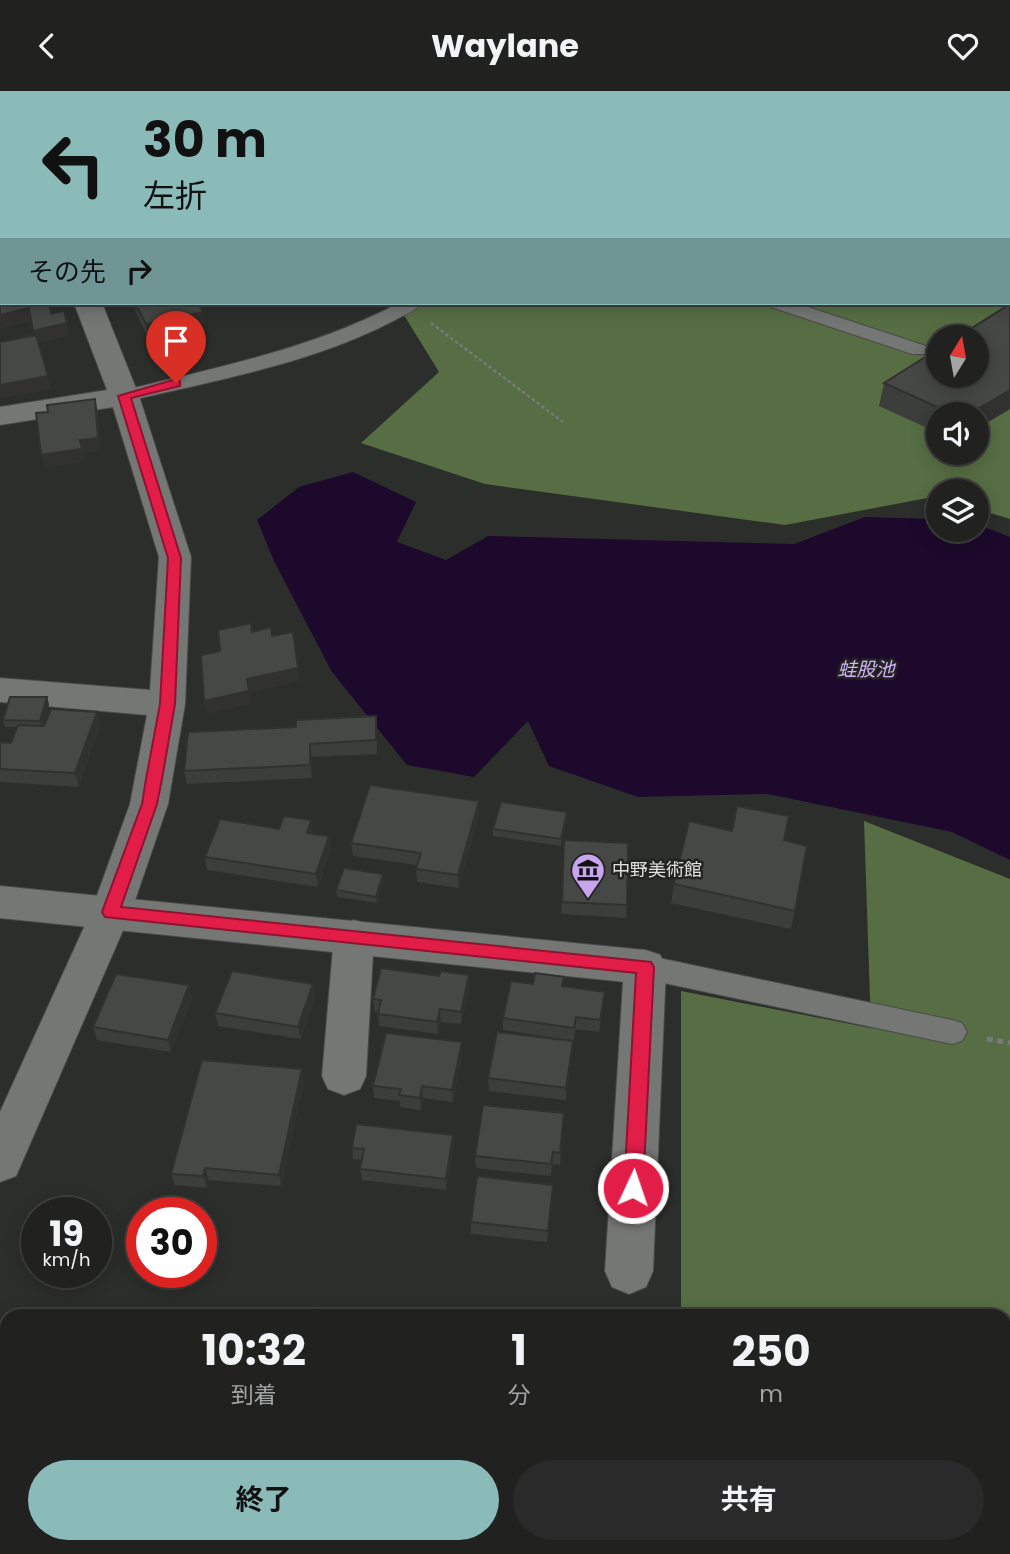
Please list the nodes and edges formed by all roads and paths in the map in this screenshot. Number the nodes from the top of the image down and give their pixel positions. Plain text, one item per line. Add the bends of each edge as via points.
1 (89, 305) edge
2 (408, 305) edge
3 (411, 305) edge
4 (784, 305) edge
5 (919, 350) dead end
6 (124, 396) junction
7 (0, 416) edge
8 (563, 422) dead end
9 (0, 689) edge
10 (167, 704) junction
11 (0, 902) edge
12 (111, 912) junction
13 (354, 936) junction
14 (645, 967) junction
15 (953, 1032) dead end
16 (344, 1076) dead end
17 (0, 1162) edge
18 (629, 1271) dead end

1 - 6 street
2 - 6 lane via 351,335 280,358
3 - 8 path
4 - 5 lane
6 - 7 street
6 - 10 street via 175,558
9 - 10 street
10 - 12 street via 149,804
11 - 12 street
12 - 13 street
12 - 17 street
13 - 14 street
13 - 16 street
14 - 15 lane
14 - 18 street

